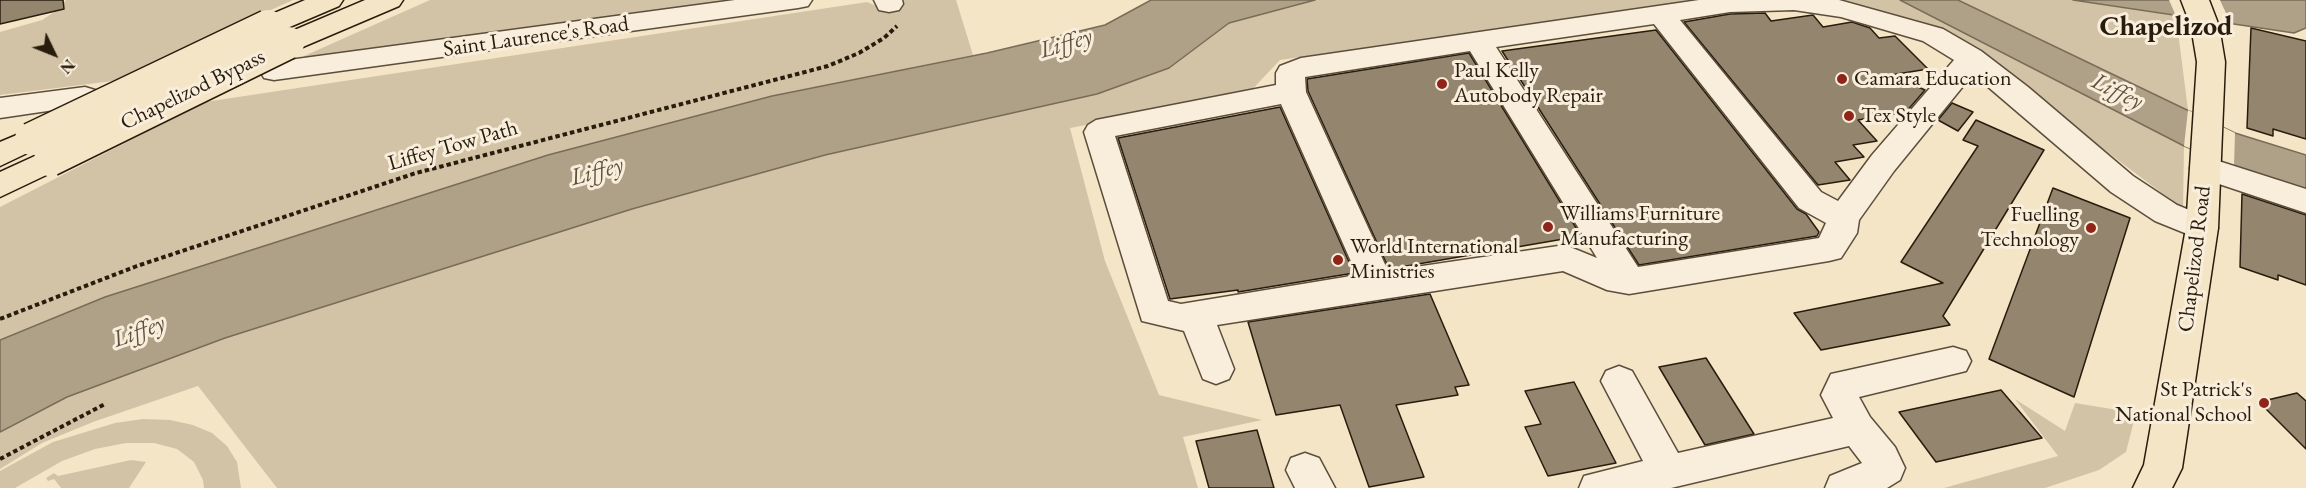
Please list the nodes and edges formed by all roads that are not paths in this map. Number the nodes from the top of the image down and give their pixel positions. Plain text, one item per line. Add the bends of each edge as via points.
1 (329, 0) edge
2 (389, 0) edge
3 (798, 0) edge
4 (1660, 13) junction
5 (2200, 13) edge
6 (278, 35) junction
7 (1477, 40) junction
8 (1971, 58) junction
9 (274, 71) dead end
10 (1291, 92) junction
11 (85, 97) dead end
12 (0, 108) edge
13 (41, 149) junction
14 (0, 155) edge
15 (2206, 164) junction
16 (0, 186) edge
17 (2306, 201) edge
18 (1843, 218) junction
19 (2202, 228) junction
20 (1629, 281) junction
21 (1378, 285) junction
22 (1196, 316) junction
23 (1953, 361) dead end
24 (1216, 369) dead end
25 (1619, 381) dead end
26 (1857, 428) junction
27 (1669, 472) junction
28 (1598, 488) edge
29 (1844, 488) edge
30 (2152, 488) edge

1 - 6 main road, Chapelizod Bypass
2 - 6 main road, Chapelizod Bypass
3 - 9 street, Saint Laurence's Road
4 - 7 street
4 - 8 street via 1730,4 1794,2 1844,9 1933,35
4 - 18 street via 1810,200
5 - 15 main road, Chapelizod Road via 2211,62
6 - 13 main road, Chapelizod Bypass, bridge
7 - 10 street via 1301,67 1290,73
7 - 20 street
8 - 18 street via 1883,163
8 - 19 street via 2122,184 2166,213
10 - 21 street
10 - 22 street via 1107,127 1100,132 1154,310 1181,318
11 - 12 street
13 - 14 main road, Chapelizod Bypass
13 - 16 main road, Chapelizod Bypass
15 - 17 street
15 - 19 main road, Chapelizod Road
18 - 20 street via 1841,233 1828,249
19 - 30 main road, Chapelizod Road via 2163,468
20 - 21 street via 1619,281 1565,258
21 - 22 street
22 - 24 street
23 - 26 street via 1844,385 1839,394
25 - 27 street
26 - 27 street
26 - 29 street via 1886,468 1865,482
27 - 28 street

